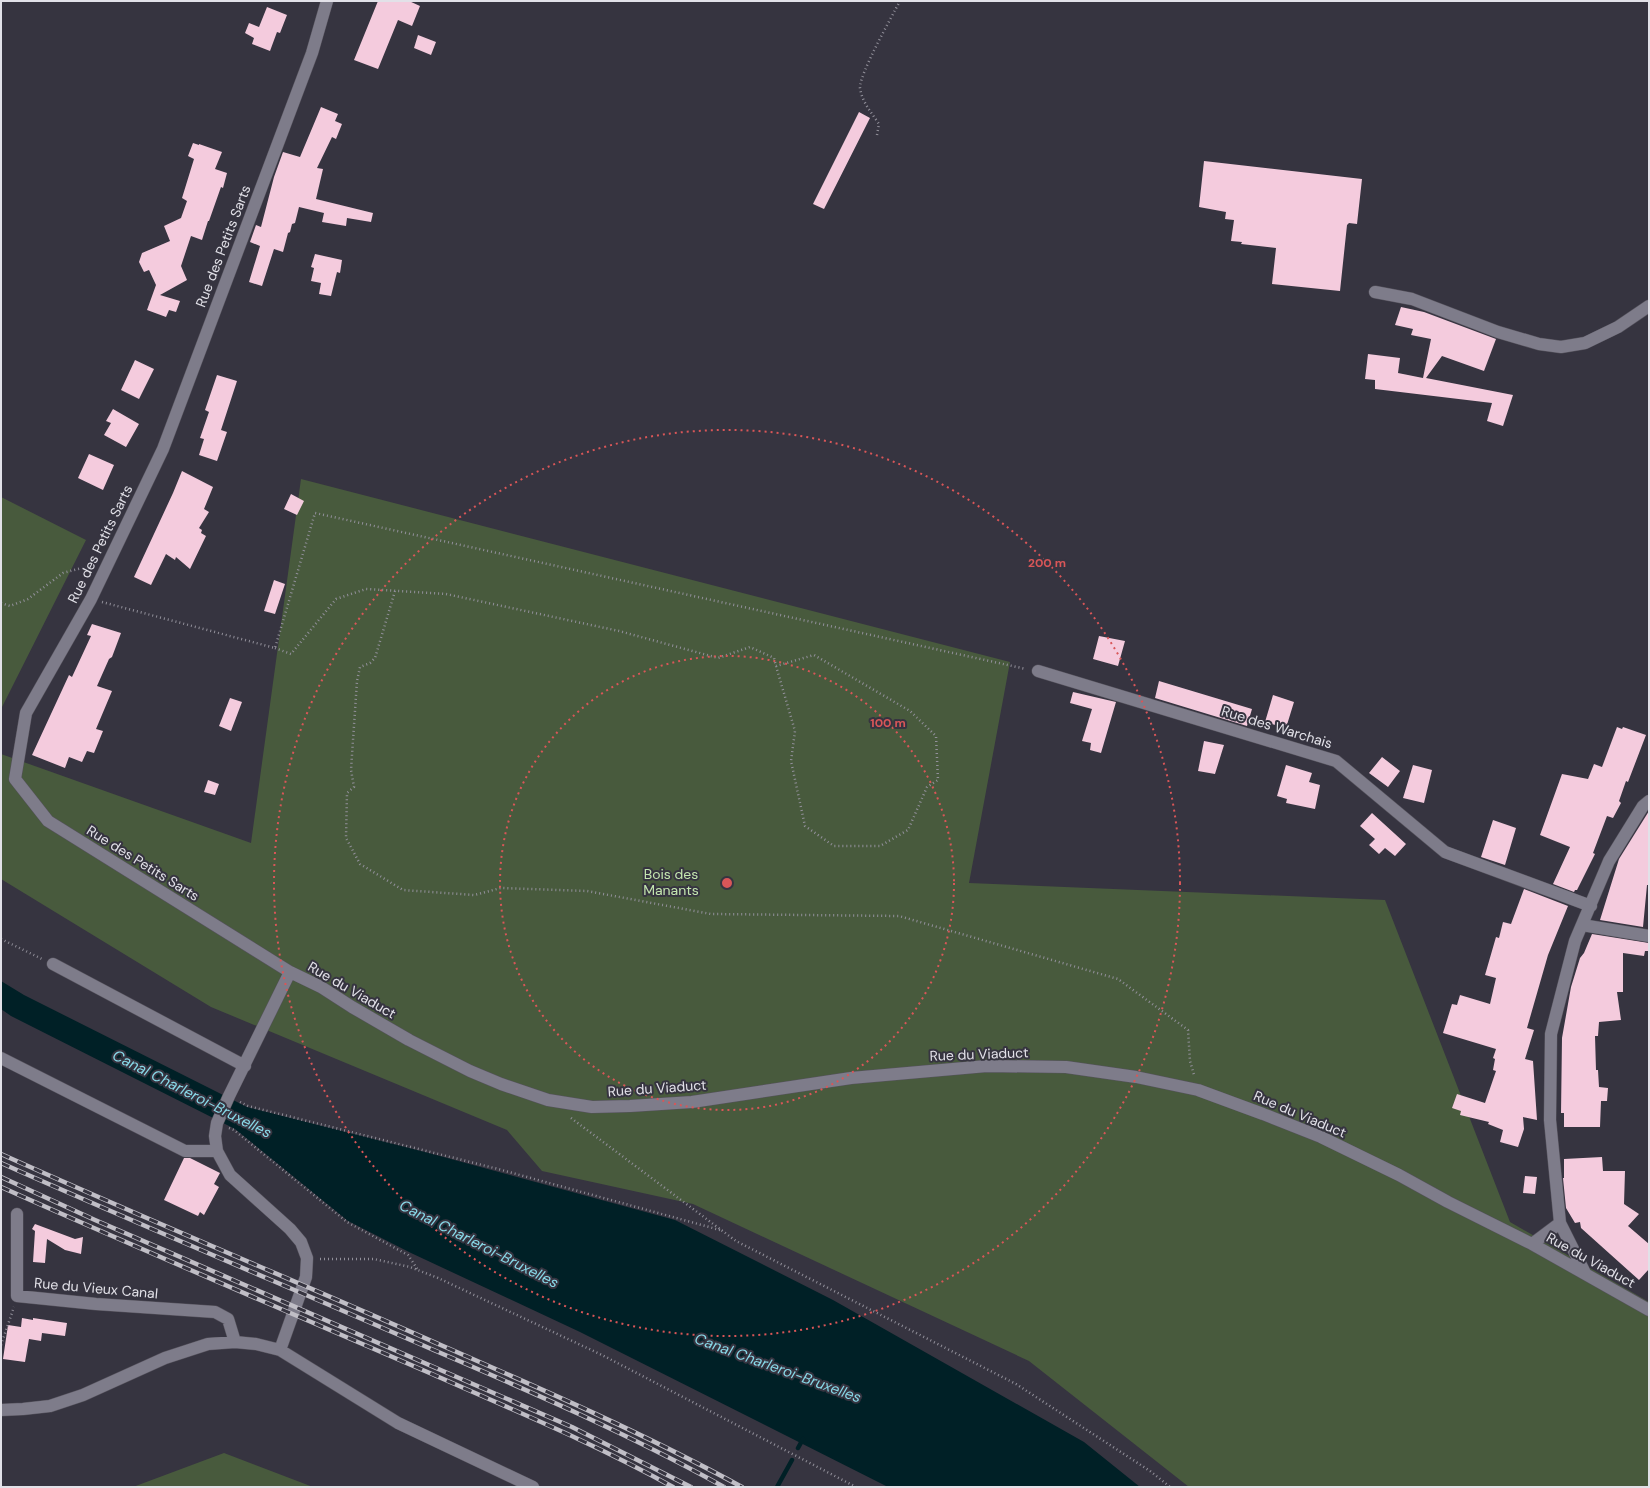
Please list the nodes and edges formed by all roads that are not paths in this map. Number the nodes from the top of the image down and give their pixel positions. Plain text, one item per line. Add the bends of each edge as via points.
1 (327, 1) edge
2 (1375, 292) dead end
3 (1649, 306) edge
4 (1038, 671) road end
5 (1649, 801) edge
6 (1591, 906) junction
7 (1582, 926) junction
8 (1649, 936) edge
9 (52, 964) road end
10 (290, 972) junction
11 (1, 1058) edge
12 (245, 1066) junction
13 (217, 1151) junction
14 (17, 1214) dead end
15 (1560, 1223) junction
16 (1532, 1244) junction
17 (1585, 1273) junction
18 (1649, 1310) edge
19 (235, 1342) junction
20 (280, 1350) junction
21 (1, 1410) edge
22 (533, 1487) edge

1 - 10 street, Rue des Petits Sarts via 312,53 163,449 91,599 26,712 15,779 48,821
2 - 3 street via 1412,298 1498,332 1539,344 1561,347 1585,344 1618,327
4 - 6 street, Rue des Warchais via 1336,761 1445,852
5 - 6 street via 1643,806 1609,861
6 - 7 street
7 - 8 street
7 - 15 street via 1575,941 1551,1034 1550,1120
9 - 12 street
10 - 12 street
10 - 16 street, Rue du Viaduct via 321,987 409,1040 470,1071 548,1100 592,1107 692,1102 851,1078 987,1066 1066,1067 1136,1077 1198,1090 1321,1137
11 - 13 street via 185,1151
12 - 13 street via 217,1122
13 - 20 street via 230,1175 301,1242 307,1258 306,1277
14 - 19 street, Rue du Vieux Canal via 17,1296 215,1312 228,1319
15 - 16 street
15 - 17 street
16 - 17 street, Rue du Viaduct
17 - 18 street, Rue du Viaduct
19 - 20 street
19 - 21 street via 208,1344 165,1358 50,1406
20 - 22 street via 398,1423

